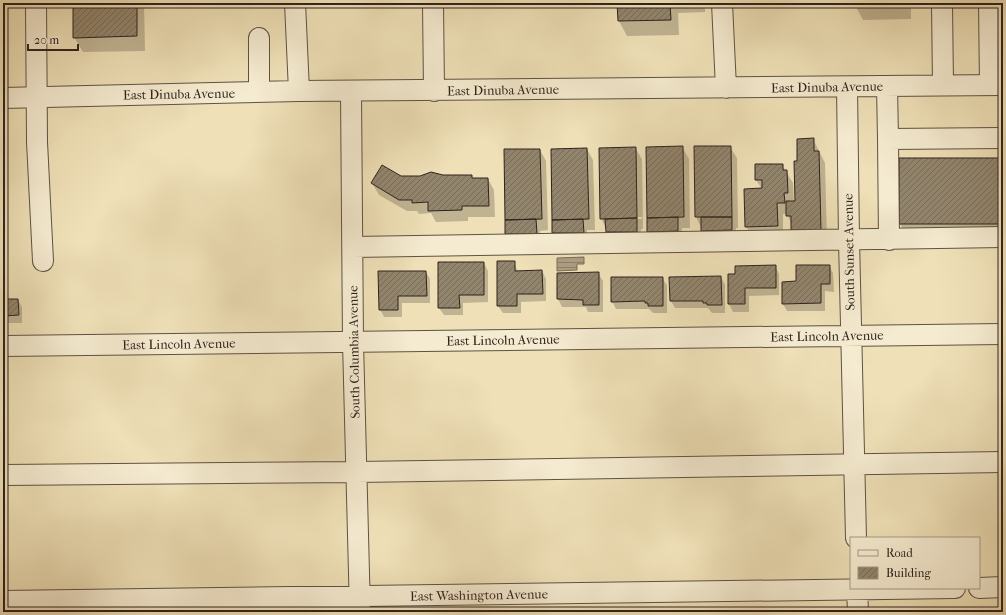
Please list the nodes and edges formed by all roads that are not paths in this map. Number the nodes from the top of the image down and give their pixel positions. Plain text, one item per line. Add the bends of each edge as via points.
1 (36, 3) edge
2 (295, 3) edge
3 (434, 3) edge
4 (722, 3) edge
5 (942, 3) edge
6 (989, 3) edge
7 (260, 38) dead end
8 (997, 85) edge
9 (887, 86) junction
10 (943, 86) junction
11 (847, 87) junction
12 (726, 88) junction
13 (299, 91) junction
14 (434, 91) junction
15 (259, 92) junction
16 (351, 92) junction
17 (38, 97) junction
18 (3, 98) edge
19 (1003, 138) edge
20 (888, 139) junction
21 (1003, 237) edge
22 (848, 240) junction
23 (889, 240) junction
24 (353, 247) junction
25 (43, 261) dead end
26 (1003, 334) edge
27 (851, 336) junction
28 (353, 342) junction
29 (3, 346) edge
30 (1003, 462) edge
31 (854, 464) junction
32 (357, 472) junction
33 (3, 475) edge
34 (856, 537) edge
35 (1003, 587) edge
36 (980, 588) edge
37 (857, 589) edge
38 (3, 601) edge
39 (360, 604) edge
40 (858, 612) edge

1 - 17 street
2 - 13 street
3 - 14 street
4 - 12 street
5 - 10 street
6 - 8 street
7 - 15 street
8 - 10 street, East Dinuba Avenue
9 - 10 street, East Dinuba Avenue
9 - 11 street, East Dinuba Avenue
9 - 20 street
11 - 12 street, East Dinuba Avenue
11 - 22 street, South Sunset Avenue
12 - 14 street, East Dinuba Avenue
13 - 15 street, East Dinuba Avenue
13 - 16 street, East Dinuba Avenue
14 - 16 street, East Dinuba Avenue
15 - 17 street, East Dinuba Avenue
16 - 24 street, South Columbia Avenue
17 - 18 street, East Dinuba Avenue
17 - 25 street via 37,142
19 - 20 street
20 - 23 street
21 - 23 street
22 - 23 street
22 - 24 street
22 - 27 street, South Sunset Avenue
24 - 28 street, South Columbia Avenue
26 - 27 street, East Lincoln Avenue
27 - 28 street, East Lincoln Avenue
27 - 31 street, South Sunset Avenue
28 - 29 street, East Lincoln Avenue
28 - 32 street, South Columbia Avenue
30 - 31 street
31 - 32 street
31 - 34 street, South Sunset Avenue
32 - 33 street
32 - 39 street, South Columbia Avenue
35 - 36 street
37 - 39 street, East Washington Avenue
37 - 40 street
38 - 39 street, East Washington Avenue

